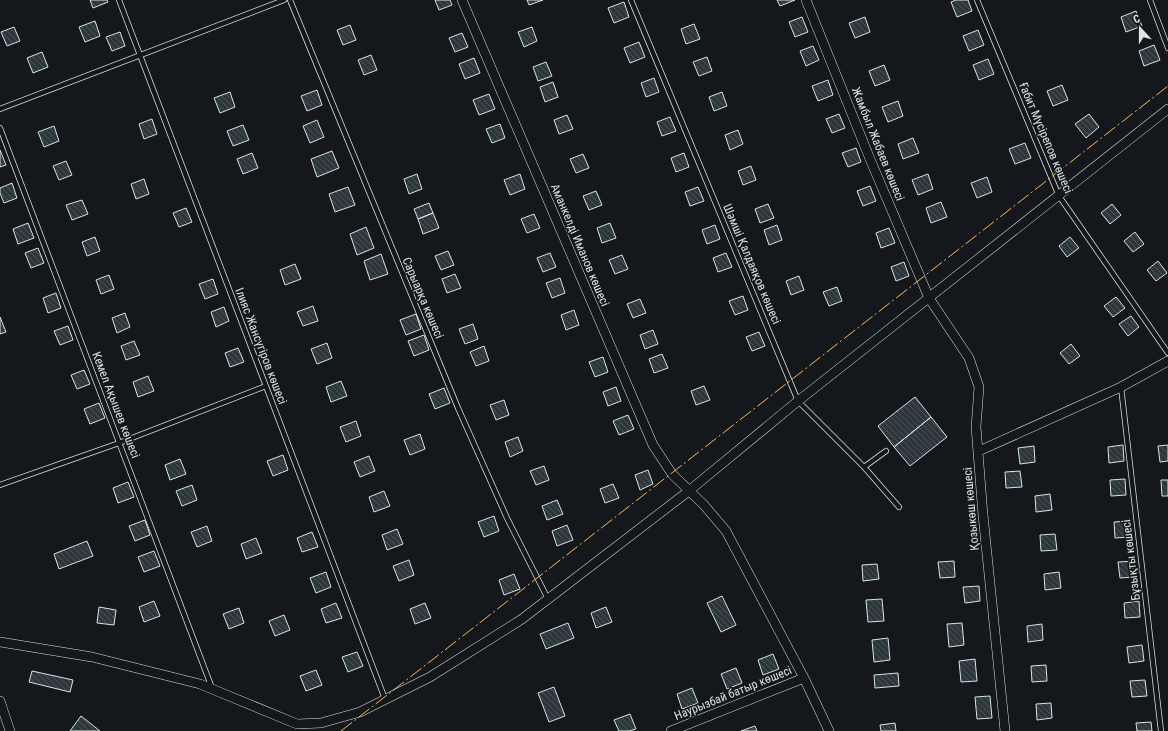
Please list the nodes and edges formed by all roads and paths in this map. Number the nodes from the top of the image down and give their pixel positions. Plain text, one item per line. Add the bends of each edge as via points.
1 (119, 0) edge
2 (284, 0) edge
3 (290, 0) edge
4 (462, 0) edge
5 (631, 0) edge
6 (806, 0) edge
7 (977, 0) edge
8 (1150, 0) edge
9 (1168, 48) edge
10 (140, 56) junction
11 (0, 109) edge
12 (1168, 109) edge
13 (0, 128) edge
14 (1059, 196) junction
15 (929, 298) junction
16 (1168, 353) edge
17 (1168, 361) edge
18 (266, 386) junction
19 (1121, 386) junction
20 (798, 401) junction
21 (119, 443) junction
22 (886, 451) dead end
23 (979, 451) junction
24 (864, 467) junction
25 (0, 486) edge
26 (690, 490) junction
27 (899, 507) dead end
28 (548, 599) junction
29 (0, 642) edge
30 (804, 678) junction
31 (212, 689) junction
32 (385, 699) junction
33 (0, 701) edge
34 (10, 731) edge
35 (671, 731) edge
36 (829, 731) edge
37 (1005, 731) edge
38 (1162, 731) edge

1 - 10 lane, Ілияс Жансүгіров көшесі
2 - 10 lane
3 - 28 lane, Сарыарқа көшесі via 458,408 507,518
4 - 26 street, Аманкелді Иманов көшесі via 653,446 672,474
5 - 20 lane, Шәмші Қалдаяқов көшесі
6 - 15 street, Жамбыл Жабаев көшесі
7 - 14 lane, Ғабит Мүсірепов көшесі
8 - 9 lane
10 - 11 lane
10 - 18 lane, Ілияс Жансүгіров көшесі
12 - 14 street
13 - 21 lane, Кемел Ақышев көшесі
14 - 15 street
14 - 16 lane, Ғабит Мүсірепов көшесі
15 - 20 street
15 - 23 street, Қозыкөш көшесі via 969,358 979,387 976,427
17 - 19 street
18 - 21 lane
18 - 32 lane, Ілияс Жансүгіров көшесі
19 - 23 street
19 - 38 lane, Бұзықты көшесі
20 - 24 lane, Шәмші Қалдаяқов көшесі
20 - 26 street
21 - 25 lane
21 - 31 lane, Кемел Ақышев көшесі
22 - 24 lane
23 - 37 street, Қозыкөш көшесі
24 - 27 lane, Шәмші Қалдаяқов көшесі
26 - 28 street
26 - 30 street, Аманкелді Иманов көшесі via 726,531
28 - 32 street via 522,619 430,677
29 - 31 street via 92,657
30 - 35 street, Наурызбай батыр көшесі
30 - 36 street, Аманкелді Иманов көшесі
31 - 32 street via 297,724 320,723 360,712
33 - 34 street

